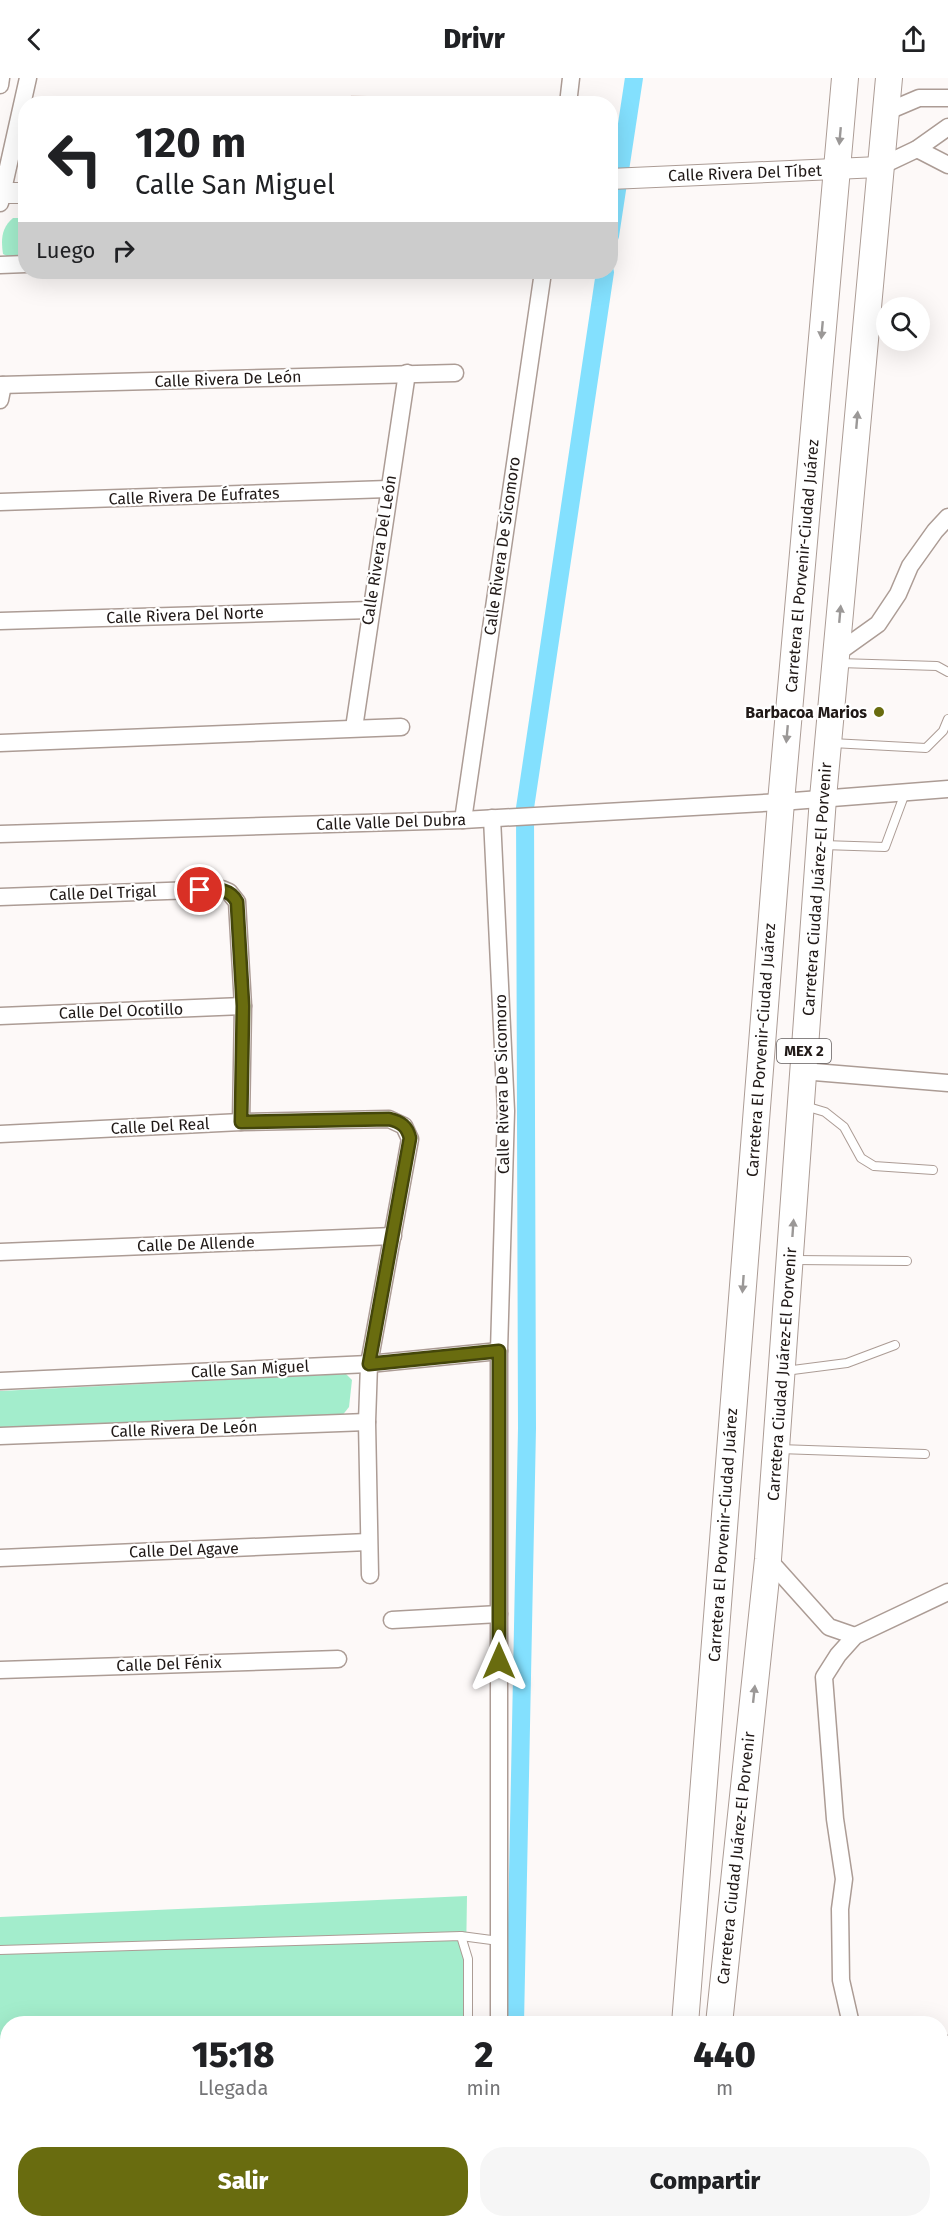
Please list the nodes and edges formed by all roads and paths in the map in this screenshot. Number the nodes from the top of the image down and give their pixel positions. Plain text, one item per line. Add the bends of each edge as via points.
1 (1, 78) edge
2 (28, 78) edge
3 (571, 78) edge
4 (845, 78) edge
5 (889, 78) edge
6 (0, 85) edge
7 (23, 96) edge
8 (569, 96) edge
9 (948, 98) edge
10 (886, 112) junction
11 (18, 115) edge
12 (948, 127) edge
13 (14, 130) edge
14 (917, 149) junction
15 (948, 165) edge
16 (879, 167) junction
17 (837, 169) junction
18 (618, 179) edge
19 (18, 194) edge
20 (1, 197) edge
21 (18, 264) edge
22 (0, 265) edge
23 (542, 279) edge
24 (407, 373) junction
25 (455, 373) dead end
26 (1, 390) edge
27 (388, 489) junction
28 (0, 502) edge
29 (948, 517) edge
30 (370, 610) junction
31 (0, 621) edge
32 (836, 659) junction
33 (948, 672) edge
34 (948, 719) edge
35 (401, 727) dead end
36 (354, 728) junction
37 (828, 743) junction
38 (0, 744) edge
39 (948, 789) edge
40 (905, 793) junction
41 (823, 798) junction
42 (781, 802) junction
43 (498, 818) junction
44 (463, 820) junction
45 (0, 834) edge
46 (820, 845) junction
47 (0, 897) edge
48 (243, 1006) junction
49 (0, 1016) edge
50 (802, 1071) junction
51 (948, 1083) edge
52 (800, 1104) junction
53 (241, 1122) junction
54 (0, 1134) edge
55 (933, 1170) dead end
56 (393, 1236) junction
57 (0, 1252) edge
58 (791, 1260) junction
59 (907, 1261) dead end
60 (895, 1345) dead end
61 (499, 1351) junction
62 (369, 1364) junction
63 (782, 1371) junction
64 (0, 1381) edge
65 (367, 1422) junction
66 (0, 1436) edge
67 (776, 1448) junction
68 (926, 1454) dead end
69 (368, 1542) junction
70 (0, 1557) edge
71 (768, 1559) junction
72 (370, 1575) dead end
73 (948, 1592) edge
74 (499, 1614) junction
75 (392, 1620) dead end
76 (855, 1636) junction
77 (338, 1659) dead end
78 (0, 1670) edge
79 (461, 1936) junction
80 (500, 1941) junction
81 (0, 1950) edge
82 (468, 2016) edge
83 (499, 2016) edge
84 (686, 2016) edge
85 (720, 2016) edge
86 (850, 2016) edge

1 - 6 street
2 - 7 street
3 - 8 street
4 -> 17 main road, Carretera El Porvenir-Ciudad Juárez / MEX 2
5 - 10 main road, Carretera Ciudad Juárez-El Porvenir / MEX 2
9 - 10 street via 919,98
10 - 16 main road, Carretera Ciudad Juárez-El Porvenir / MEX 2
11 - 13 street
12 - 14 street
13 - 20 street
14 - 15 street
14 - 16 street
16 - 17 street, Calle Rivera Del Tíbet
32 -> 16 main road, Carretera Ciudad Juárez-El Porvenir / MEX 2
17 - 18 street, Calle Rivera Del Tíbet
17 -> 42 main road, Carretera El Porvenir-Ciudad Juárez / MEX 2
19 - 20 street
21 - 22 street
23 - 44 street, Calle Rivera De Sicomoro
24 - 25 street, Calle Rivera De León
24 - 26 street, Calle Rivera De León
24 - 27 street, Calle Rivera Del León
27 - 28 street, Calle Rivera De Éufrates
27 - 30 street, Calle Rivera Del León
29 - 32 street via 910,566 898,594 878,624
30 - 31 street, Calle Rivera Del Norte
30 - 36 street, Calle Rivera Del León
32 - 33 lane via 937,666
32 - 37 main road, Carretera Ciudad Juárez-El Porvenir / MEX 2
34 - 37 lane via 927,748
35 - 36 street
36 - 38 street
37 - 41 main road, Carretera Ciudad Juárez-El Porvenir / MEX 2
39 - 40 street, Calle Valle Del Dubra
40 - 41 street, Calle Valle Del Dubra
40 - 46 lane via 885,847
41 - 42 street, Calle Valle Del Dubra
41 - 46 main road, Carretera Ciudad Juárez-El Porvenir / MEX 2
42 - 43 street, Calle Valle Del Dubra
42 -> 84 main road, Carretera El Porvenir-Ciudad Juárez / MEX 2
43 - 44 street, Calle Valle Del Dubra
43 - 61 street, Calle Rivera De Sicomoro via 506,1111
44 - 45 street, Calle Valle Del Dubra
46 - 50 main road, Carretera Ciudad Juárez-El Porvenir / MEX 2
47 - 48 street, Calle Del Trigal via 222,889 229,892 237,902
48 - 49 street, Calle Del Ocotillo
48 - 53 street
50 - 51 street
50 - 52 main road, Carretera Ciudad Juárez-El Porvenir / MEX 2
52 - 55 lane via 825,1112 844,1127 861,1158 874,1166
58 -> 52 main road, Carretera Ciudad Juárez-El Porvenir / MEX 2
53 - 54 street, Calle Del Real
53 - 56 street, Calle Del Real via 389,1119 404,1126 410,1138
56 - 57 street, Calle De Allende
56 - 62 street, Calle Del Real
58 - 59 lane
58 - 63 main road, Carretera Ciudad Juárez-El Porvenir / MEX 2
60 - 63 lane via 838,1365
61 - 62 street, Calle San Miguel
61 - 74 street, Calle Rivera De Sicomoro
62 - 64 street, Calle San Miguel
62 - 65 street, Calle Del Real
63 - 67 main road, Carretera Ciudad Juárez-El Porvenir / MEX 2
65 - 66 street, Calle Rivera De León
65 - 69 street, Calle Del Real
67 - 68 lane
67 - 71 main road, Carretera Ciudad Juárez-El Porvenir / MEX 2
69 - 70 street, Calle Del Agave
69 - 72 street, Calle Del Real
71 - 76 street via 830,1627
85 -> 71 main road, Carretera Ciudad Juárez-El Porvenir / MEX 2
73 - 76 street
74 - 75 street
74 - 80 street, Calle Rivera De Sicomoro
76 - 86 street via 824,1677 835,1819 844,1879 840,1910 841,1980
77 - 78 street, Calle Del Fénix
79 - 80 lane
79 - 81 lane
79 - 82 lane via 468,1959
80 - 83 street, Calle Rivera De Sicomoro

